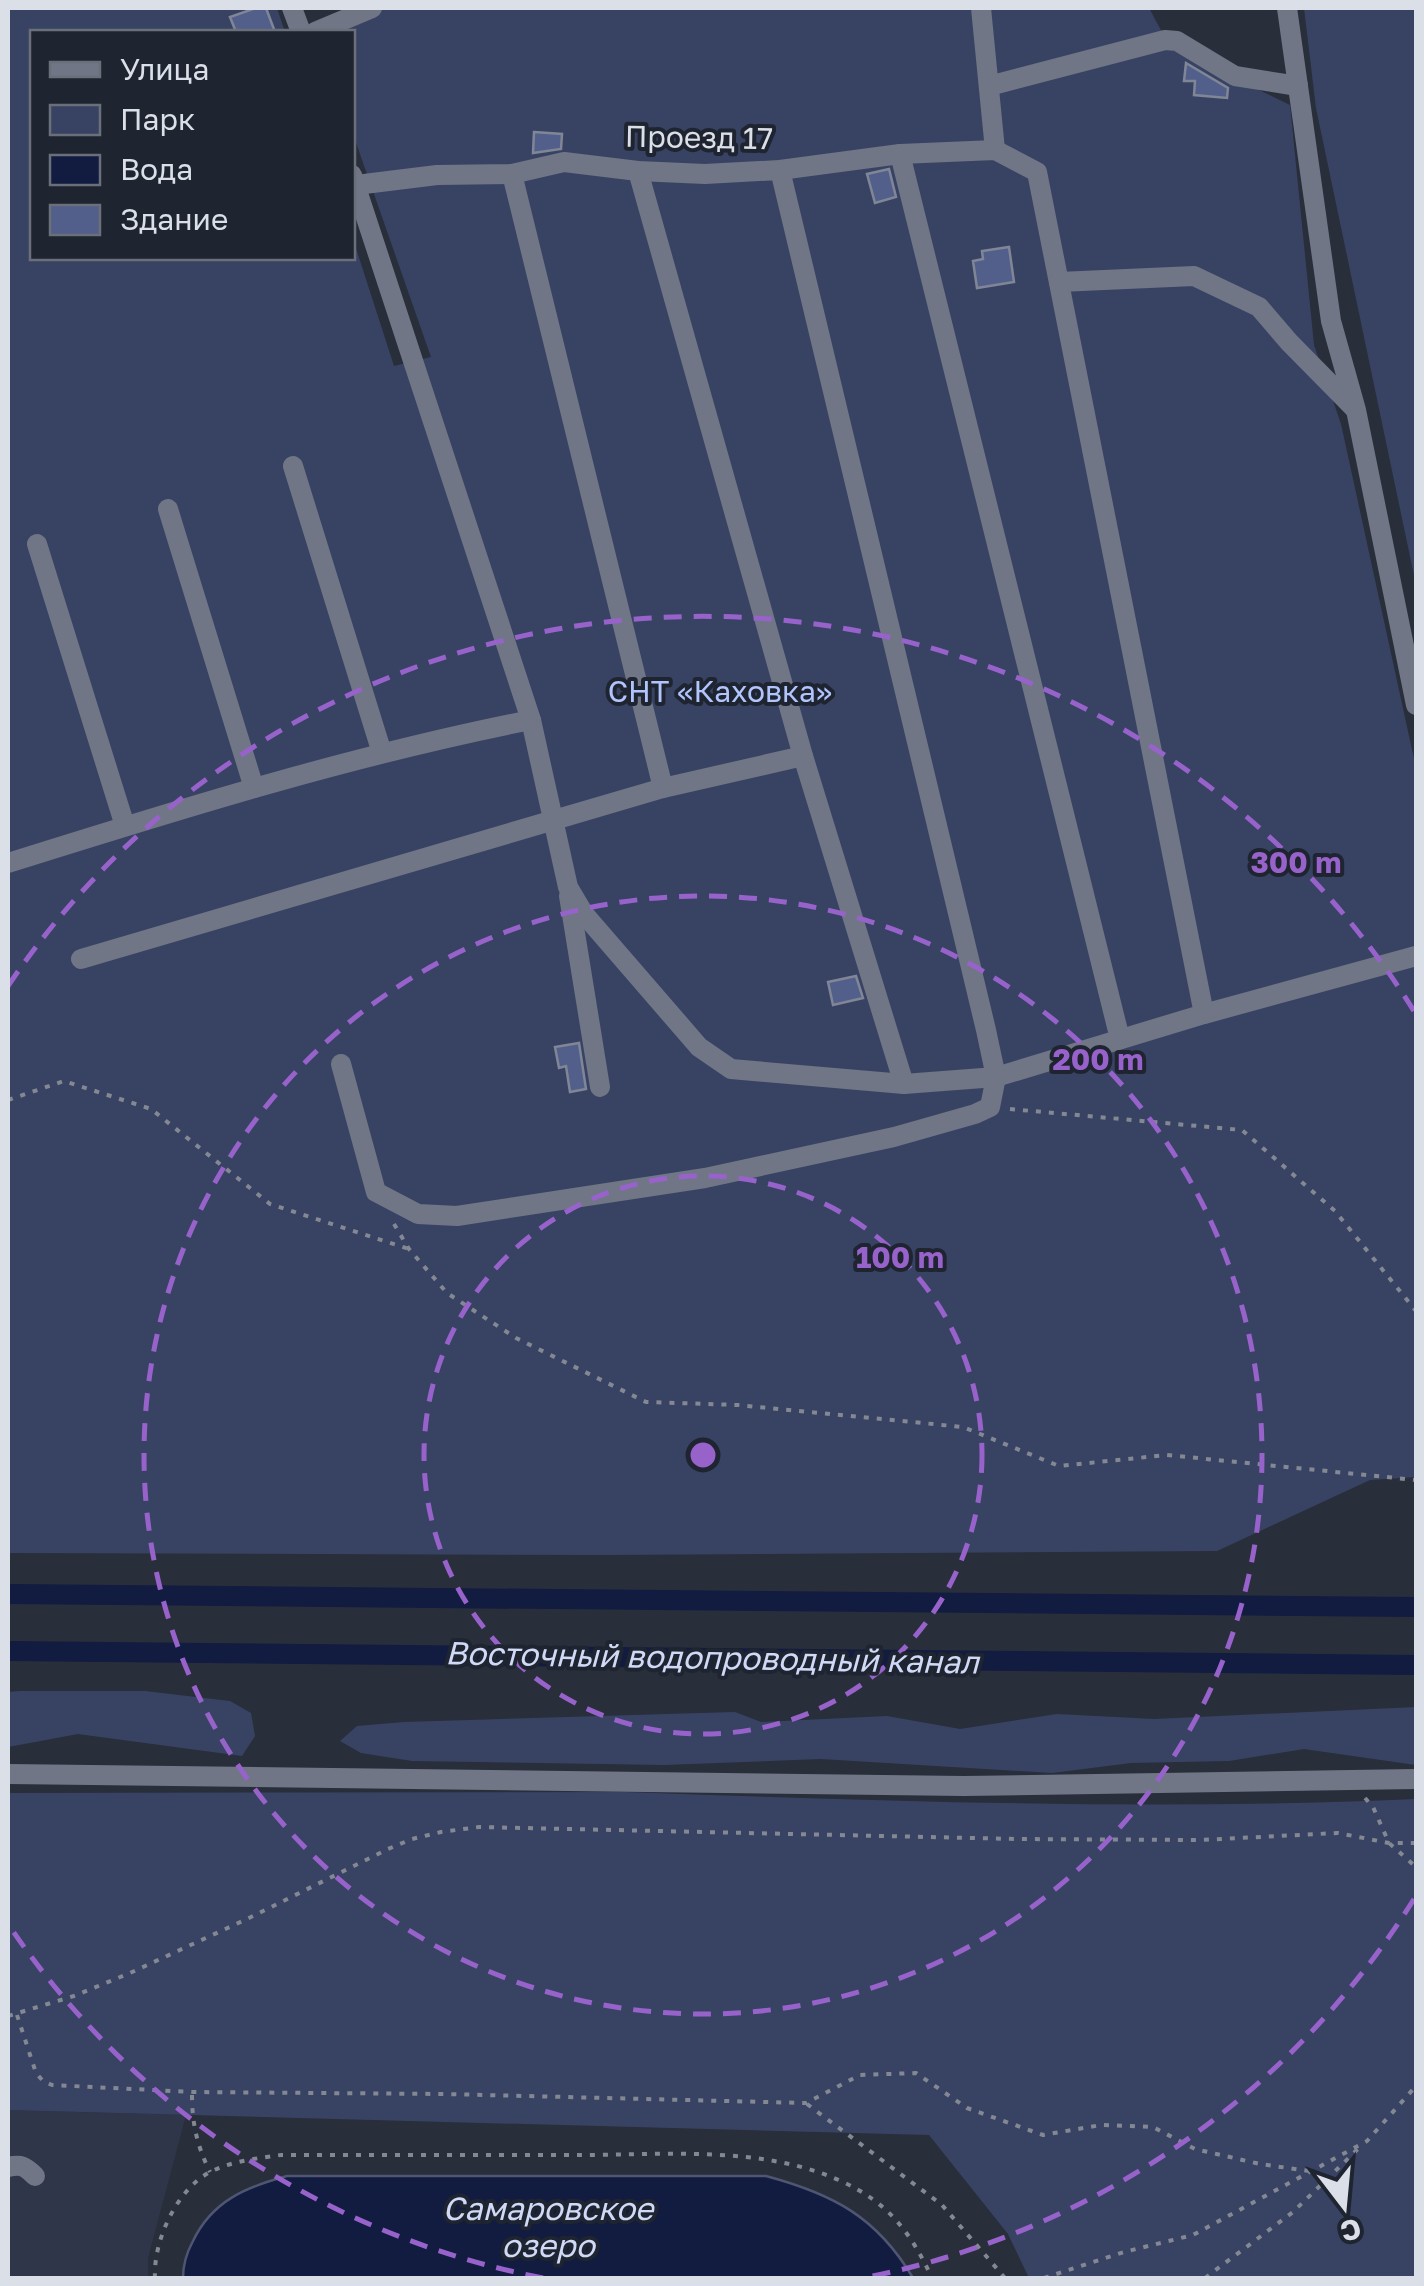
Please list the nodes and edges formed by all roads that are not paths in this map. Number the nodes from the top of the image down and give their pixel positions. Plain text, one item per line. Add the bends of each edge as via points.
1 (372, 8) edge
2 (981, 8) edge
3 (1287, 8) edge
4 (320, 30) edge
5 (989, 86) junction
6 (1298, 86) junction
7 (995, 150) junction
8 (900, 154) junction
9 (780, 170) junction
10 (638, 171) junction
11 (512, 174) junction
12 (355, 180) edge
13 (355, 183) edge
14 (1059, 282) junction
15 (1356, 410) junction
16 (292, 466) dead end
17 (168, 509) dead end
18 (37, 544) dead end
19 (1416, 706) edge
20 (530, 720) junction
21 (382, 753) junction
22 (803, 756) junction
23 (254, 788) junction
24 (664, 788) junction
25 (554, 821) junction
26 (125, 826) junction
27 (8, 863) edge
28 (568, 887) junction
29 (1416, 956) edge
30 (81, 959) dead end
31 (1204, 1014) junction
32 (1120, 1039) junction
33 (341, 1064) dead end
34 (996, 1077) junction
35 (904, 1084) junction
36 (600, 1087) dead end
37 (8, 1774) edge
38 (1416, 1779) edge
39 (8, 2167) edge
40 (35, 2176) dead end

1 - 4 street
2 - 5 street
3 - 6 street
5 - 6 street via 1165,40 1235,76
5 - 7 street
6 - 15 street via 1330,321
7 - 8 street, Проезд 17
7 - 14 street via 1037,172
8 - 9 street, Проезд 17
8 - 32 street
9 - 10 street, Проезд 17
9 - 34 street
10 - 11 street, Проезд 17 via 564,162
10 - 22 street
11 - 12 street, Проезд 17
11 - 24 street
13 - 20 street
14 - 15 street via 1194,276 1259,308
14 - 31 street
15 - 19 street
16 - 21 street
17 - 23 street
18 - 26 street
20 - 21 street
20 - 25 street
21 - 23 street
22 - 24 street
22 - 35 street
23 - 26 street
24 - 25 street
25 - 28 street
25 - 30 street
26 - 27 street
28 - 35 street via 699,1047 731,1069
28 - 36 street
29 - 31 street
31 - 32 street
32 - 34 street
33 - 34 street via 376,1192 418,1214 457,1216 705,1178 894,1136 990,1106
34 - 35 street
37 - 38 street via 964,1786
39 - 40 street via 26,2166

